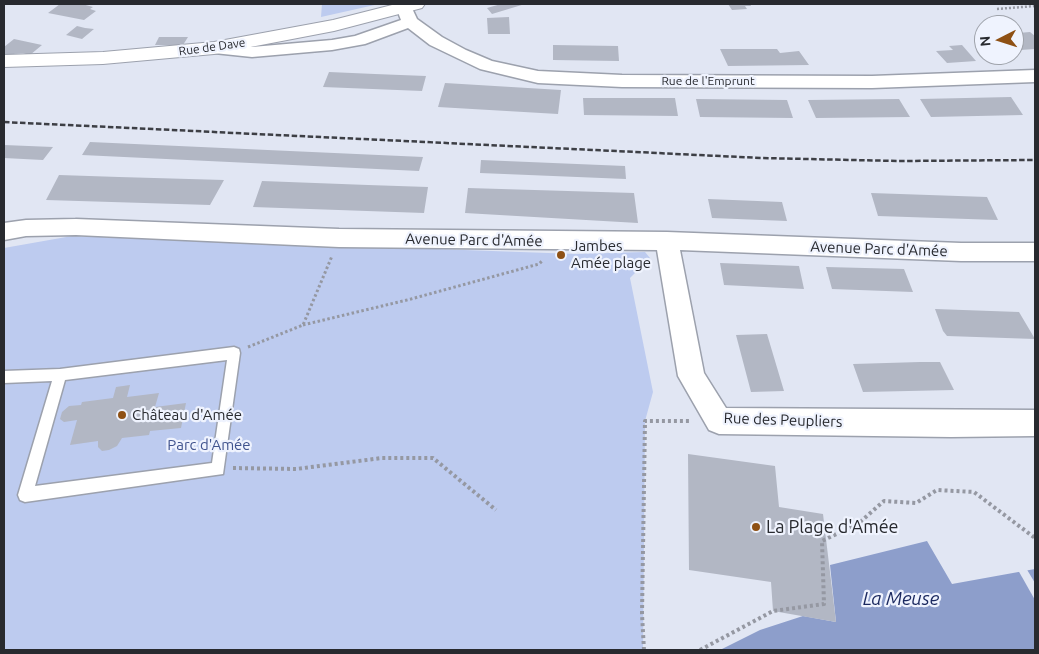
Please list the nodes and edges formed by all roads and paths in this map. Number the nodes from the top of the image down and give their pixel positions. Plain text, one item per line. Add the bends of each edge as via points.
1 (1035, 6) edge
2 (998, 9) dead end
3 (410, 11) edge
4 (4, 61) edge
5 (1035, 76) edge
6 (4, 232) edge
7 (339, 238) junction
8 (567, 241) junction
9 (667, 241) junction
10 (1035, 252) edge
11 (303, 325) junction
12 (234, 353) junction
13 (60, 375) junction
14 (4, 377) edge
15 (719, 421) junction
16 (1035, 423) edge
17 (218, 469) junction
18 (496, 510) dead end
19 (1035, 538) edge
20 (644, 650) edge
21 (700, 650) edge

1 - 2 path
3 - 4 main road, Rue de Dave via 214,48 103,58
3 - 5 street, Rue de l'Emprunt via 436,41 460,54 486,65 538,77 622,81 872,82
6 - 7 street, Avenue Parc d'Amée via 76,227
7 - 8 street, Avenue Parc d'Amée
7 - 11 path
8 - 9 street, Avenue Parc d'Amée
8 - 11 path via 538,264
9 - 10 street, Avenue Parc d'Amée
9 - 15 street, Rue des Peupliers via 691,376
11 - 12 path
12 - 13 lane
12 - 17 lane
13 - 14 lane
13 - 17 lane via 25,495
15 - 16 street, Rue des Peupliers
15 - 20 path via 645,421
17 - 18 path via 296,469 382,458 433,458
19 - 21 path via 974,492 937,490 916,503 884,501 859,523 822,541 824,604 773,612

